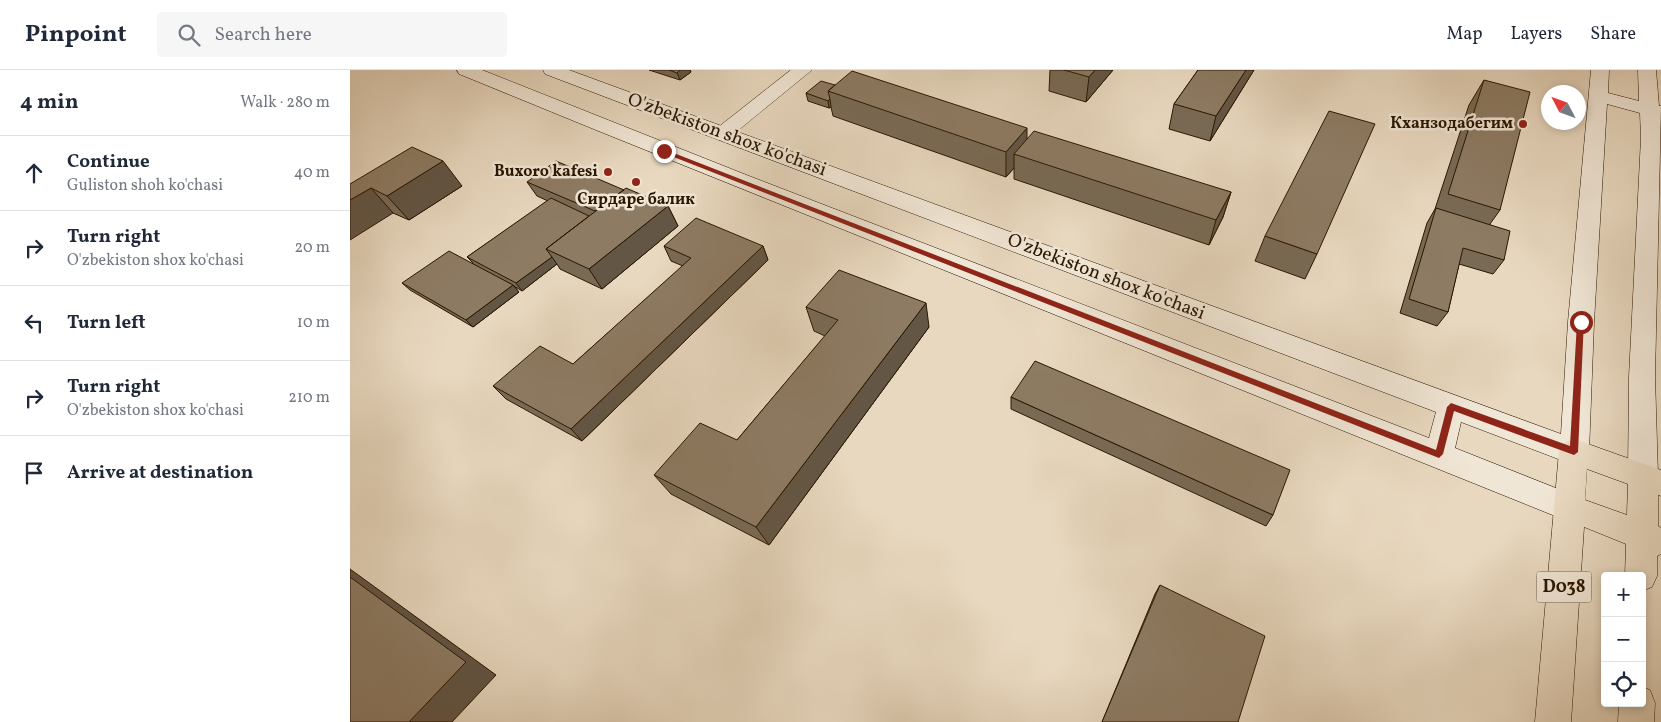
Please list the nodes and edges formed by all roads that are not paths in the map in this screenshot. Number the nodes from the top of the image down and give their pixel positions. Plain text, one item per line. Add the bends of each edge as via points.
1 (466, 70) edge
2 (552, 70) edge
3 (803, 70) edge
4 (1600, 70) edge
5 (1647, 70) edge
6 (1598, 96) junction
7 (1655, 110) edge
8 (724, 133) junction
9 (1451, 407) junction
10 (1574, 452) junction
11 (1439, 454) junction
12 (1652, 480) edge
13 (1570, 508) junction
14 (1652, 539) edge
15 (1642, 572) edge
16 (1637, 707) edge
17 (1553, 722) edge
18 (1636, 722) edge

1 - 11 main road, O'zbekiston shox ko'chasi via 669,153
2 - 8 main road, O'zbekiston shox ko'chasi
3 - 8 main road
4 - 6 main road
5 - 7 main road
6 - 7 main road
6 - 10 main road
7 - 12 main road via 1650,138 1642,377
8 - 9 main road, O'zbekiston shox ko'chasi
9 - 10 main road, O'zbekiston shox ko'chasi
9 - 11 main road
10 - 12 main road, O'zbekiston shox ko'chasi
10 - 13 main road, D038
11 - 13 main road, O'zbekiston shox ko'chasi
12 - 14 main road
13 - 14 main road, O'zbekiston shox ko'chasi
13 - 17 main road, D038
14 - 15 main road
16 - 18 main road

